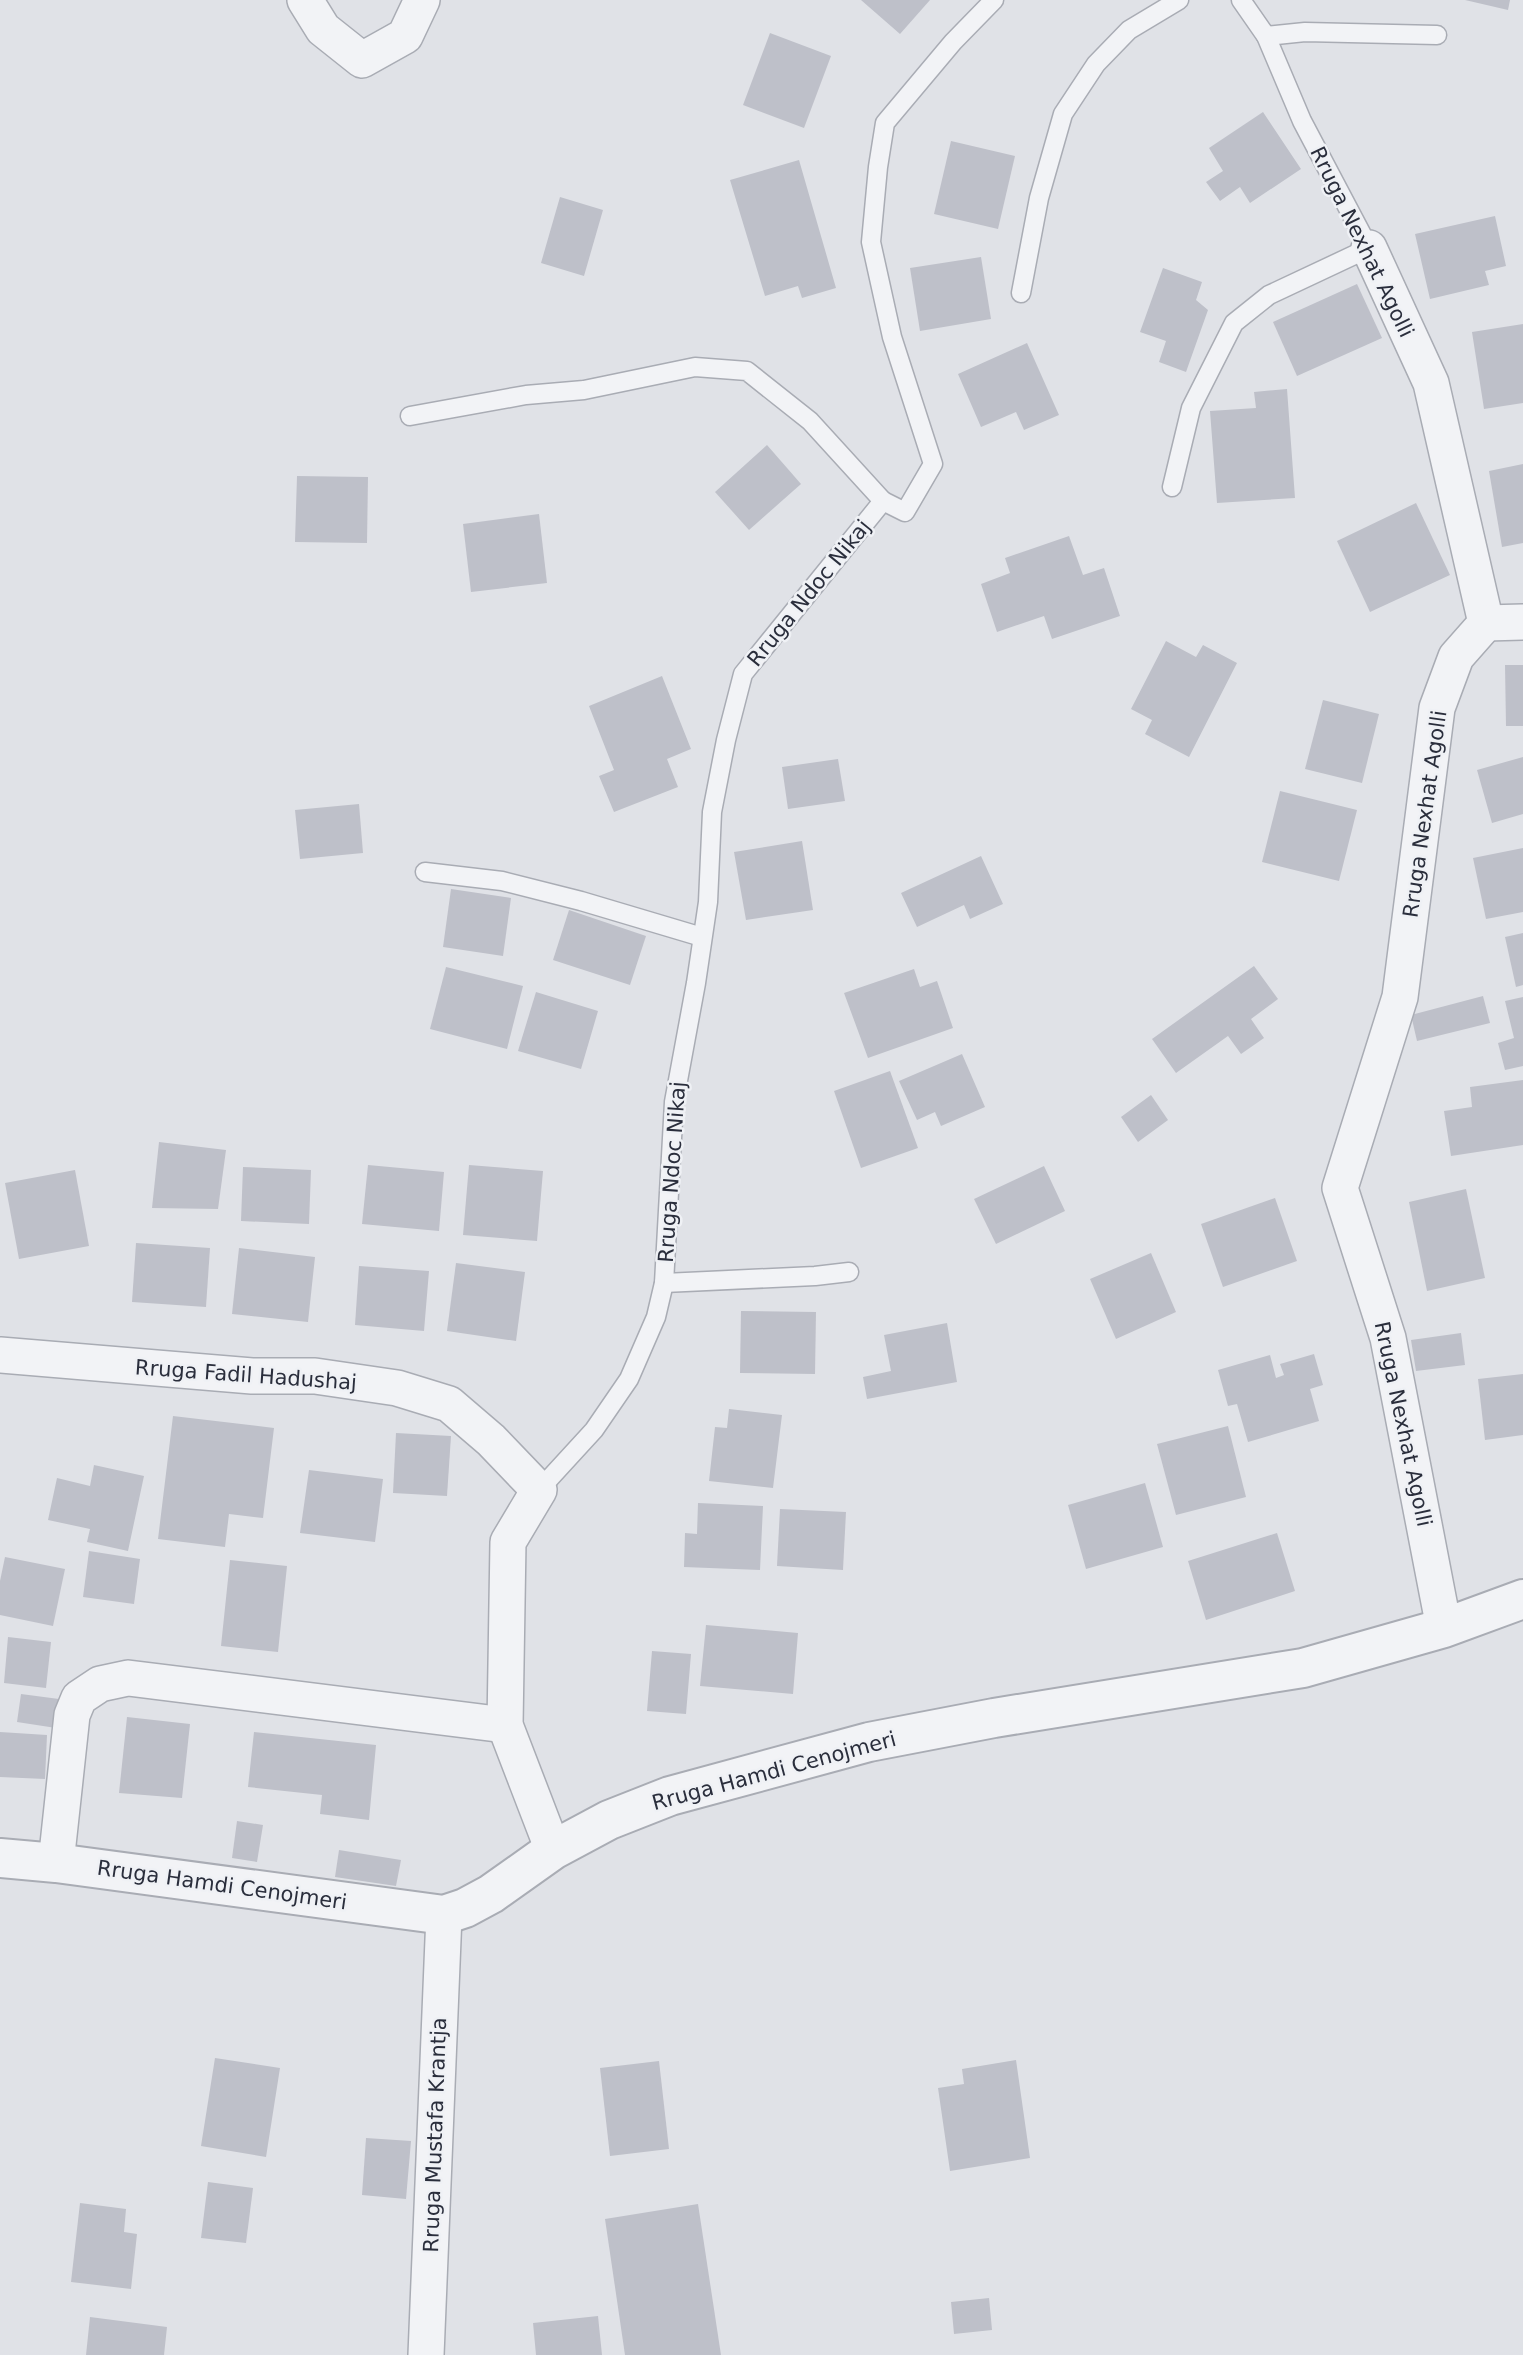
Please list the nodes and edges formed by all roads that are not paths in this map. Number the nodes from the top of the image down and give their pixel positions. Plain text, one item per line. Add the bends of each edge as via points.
1 (305, 0) edge
2 (422, 0) edge
3 (994, 0) edge
4 (1179, 0) edge
5 (1241, 0) edge
6 (1437, 35) dead end
7 (1266, 36) junction
8 (1369, 248) junction
9 (1020, 293) dead end
10 (410, 416) dead end
11 (1172, 487) dead end
12 (883, 501) junction
13 (1523, 622) edge
14 (1486, 623) junction
15 (425, 872) dead end
16 (702, 937) junction
17 (849, 1272) dead end
18 (664, 1283) junction
19 (0, 1355) edge
20 (539, 1490) junction
21 (1523, 1599) edge
22 (1444, 1628) junction
23 (505, 1726) junction
24 (553, 1850) junction
25 (0, 1858) edge
26 (55, 1863) junction
27 (444, 1915) junction
28 (426, 2355) edge

1 - 2 street via 323,29 362,60 405,36
3 - 12 lane, Rruga Ndoc Nikaj via 885,123 871,242 892,337 933,464 905,512
4 - 9 lane via 1129,30 1096,64 1063,114 1039,198
5 - 7 lane, Rruga Nexhat Agolli
6 - 7 lane via 1305,32
7 - 8 lane, Rruga Nexhat Agolli via 1302,121
8 - 11 lane via 1269,295 1234,323 1191,408
8 - 14 street, Rruga Nexhat Agolli via 1431,383
10 - 12 lane via 526,395 584,390 695,367 747,371 810,421
12 - 16 lane, Rruga Ndoc Nikaj via 743,674 712,812
13 - 14 street
14 - 22 street, Rruga Nexhat Agolli via 1456,657 1437,708 1400,997 1340,1188 1388,1338
15 - 16 lane via 502,881
16 - 18 lane, Rruga Ndoc Nikaj via 674,1102
17 - 18 lane
18 - 20 lane, Rruga Ndoc Nikaj via 656,1317 629,1379 594,1430
19 - 20 street, Rruga Fadil Hadushaj via 252,1376 315,1376 397,1388 449,1405
20 - 23 street via 508,1542
21 - 22 street, Rruga Hamdi Cenojmeri
22 - 24 street, Rruga Hamdi Cenojmeri via 1303,1668 869,1742 670,1796
23 - 24 street
23 - 26 street via 128,1678 100,1684 79,1698 72,1715
24 - 27 street, Rruga Hamdi Cenojmeri via 491,1894
25 - 26 street, Rruga Hamdi Cenojmeri
26 - 27 street, Rruga Hamdi Cenojmeri
27 - 28 street, Rruga Mustafa Krantja

